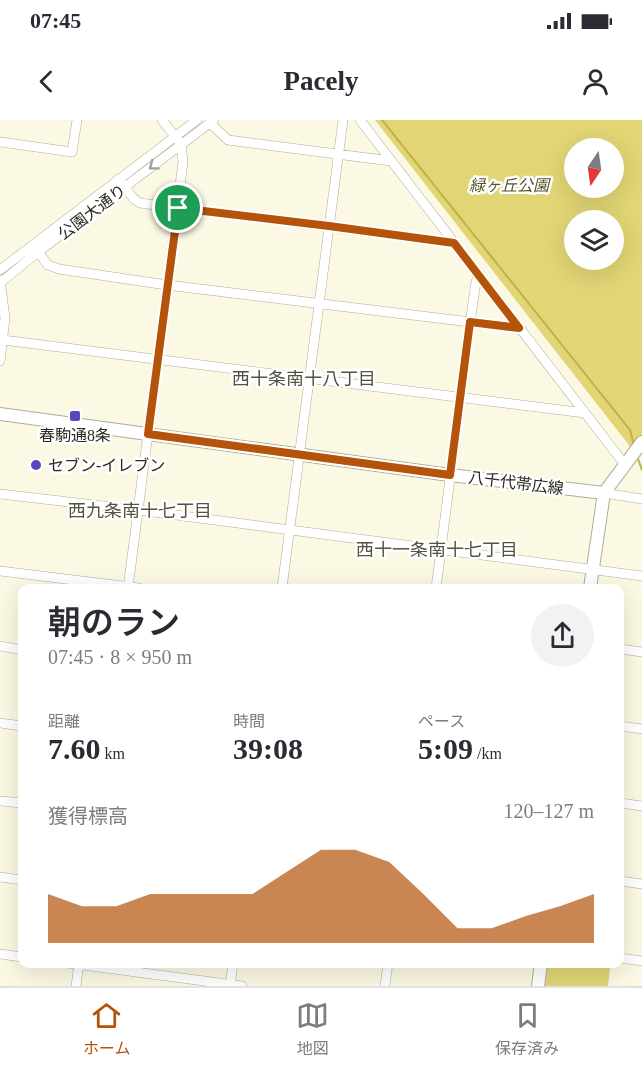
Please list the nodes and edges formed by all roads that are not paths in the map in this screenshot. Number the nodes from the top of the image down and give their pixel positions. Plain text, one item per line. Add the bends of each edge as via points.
1 (77, 120) edge
2 (162, 120) edge
3 (197, 120) edge
4 (343, 120) edge
5 (360, 120) edge
6 (212, 122) edge
7 (178, 140) junction
8 (0, 142) edge
9 (339, 154) junction
10 (391, 161) junction
11 (121, 183) junction
12 (178, 208) junction
13 (329, 226) junction
14 (454, 243) junction
15 (35, 249) junction
16 (0, 270) edge
17 (479, 274) junction
18 (0, 282) edge
19 (167, 285) junction
20 (319, 303) junction
21 (470, 322) junction
22 (519, 328) junction
23 (3, 340) junction
24 (158, 358) junction
25 (0, 361) edge
26 (308, 379) junction
27 (461, 398) junction
28 (585, 413) junction
29 (0, 414) edge
30 (148, 434) junction
31 (642, 442) edge
32 (299, 455) junction
33 (625, 465) junction
34 (450, 475) junction
35 (604, 493) junction
36 (0, 494) edge
37 (642, 499) edge
38 (138, 510) junction
39 (290, 530) junction
40 (441, 550) junction
41 (592, 569) junction
42 (0, 571) edge
43 (642, 576) edge
44 (104, 584) edge
45 (128, 584) edge
46 (283, 584) edge
47 (437, 584) edge
48 (590, 584) edge
49 (0, 646) edge
50 (18, 649) edge
51 (624, 650) edge
52 (642, 652) edge
53 (0, 723) edge
54 (18, 725) edge
55 (624, 727) edge
56 (642, 729) edge
57 (0, 801) edge
58 (18, 803) edge
59 (624, 804) edge
60 (642, 806) edge
61 (0, 877) edge
62 (18, 879) edge
63 (624, 882) edge
64 (642, 884) edge
65 (0, 954) edge
66 (18, 956) edge
67 (624, 959) edge
68 (642, 961) edge
69 (78, 968) edge
70 (108, 968) edge
71 (232, 968) edge
72 (387, 968) edge
73 (540, 968) edge
74 (230, 985) edge
75 (76, 986) edge
76 (242, 986) edge
77 (385, 986) edge
78 (538, 986) edge

1 - 8 street via 72,152
2 - 7 street
3 - 7 street, 公園大通り
4 - 9 street
5 - 10 street
6 - 7 street, 公園大通り
6 - 9 street via 228,140
7 - 11 street, 公園大通り
7 - 12 street via 183,162
9 - 10 street
9 - 13 street
10 - 14 street
11 - 12 street via 140,203
11 - 15 street, 公園大通り
12 - 13 street
12 - 19 street
13 - 14 street
13 - 20 street
14 - 17 street
15 - 16 street, 公園大通り
15 - 18 street, 公園大通り
15 - 19 street via 48,265 59,269
17 - 21 street
17 - 22 street
18 - 23 street via 5,318
19 - 20 street
19 - 24 street
20 - 21 street
20 - 26 street
21 - 22 street
21 - 27 street
22 - 28 street
23 - 24 street
23 - 25 street
24 - 26 street
24 - 30 street
26 - 27 street
26 - 32 street
27 - 28 street
27 - 34 street
28 - 33 street
29 - 30 main road, 八千代帯広線
30 - 32 main road, 八千代帯広線
30 - 38 street
31 - 33 main road
32 - 34 main road, 八千代帯広線
32 - 39 street
33 - 35 main road
34 - 35 main road, 八千代帯広線
34 - 40 street
35 - 37 street
35 - 41 main road
36 - 38 street
38 - 39 street
38 - 45 street
39 - 40 street
39 - 46 street
40 - 41 street
40 - 47 street
41 - 43 street
41 - 48 main road
42 - 44 street
49 - 50 street
51 - 52 street
53 - 54 street
55 - 56 street
57 - 58 street
59 - 60 street
61 - 62 street
63 - 64 street
65 - 66 street
67 - 68 street
69 - 75 street
70 - 74 street
71 - 74 street
72 - 77 street
73 - 78 main road
74 - 76 street

